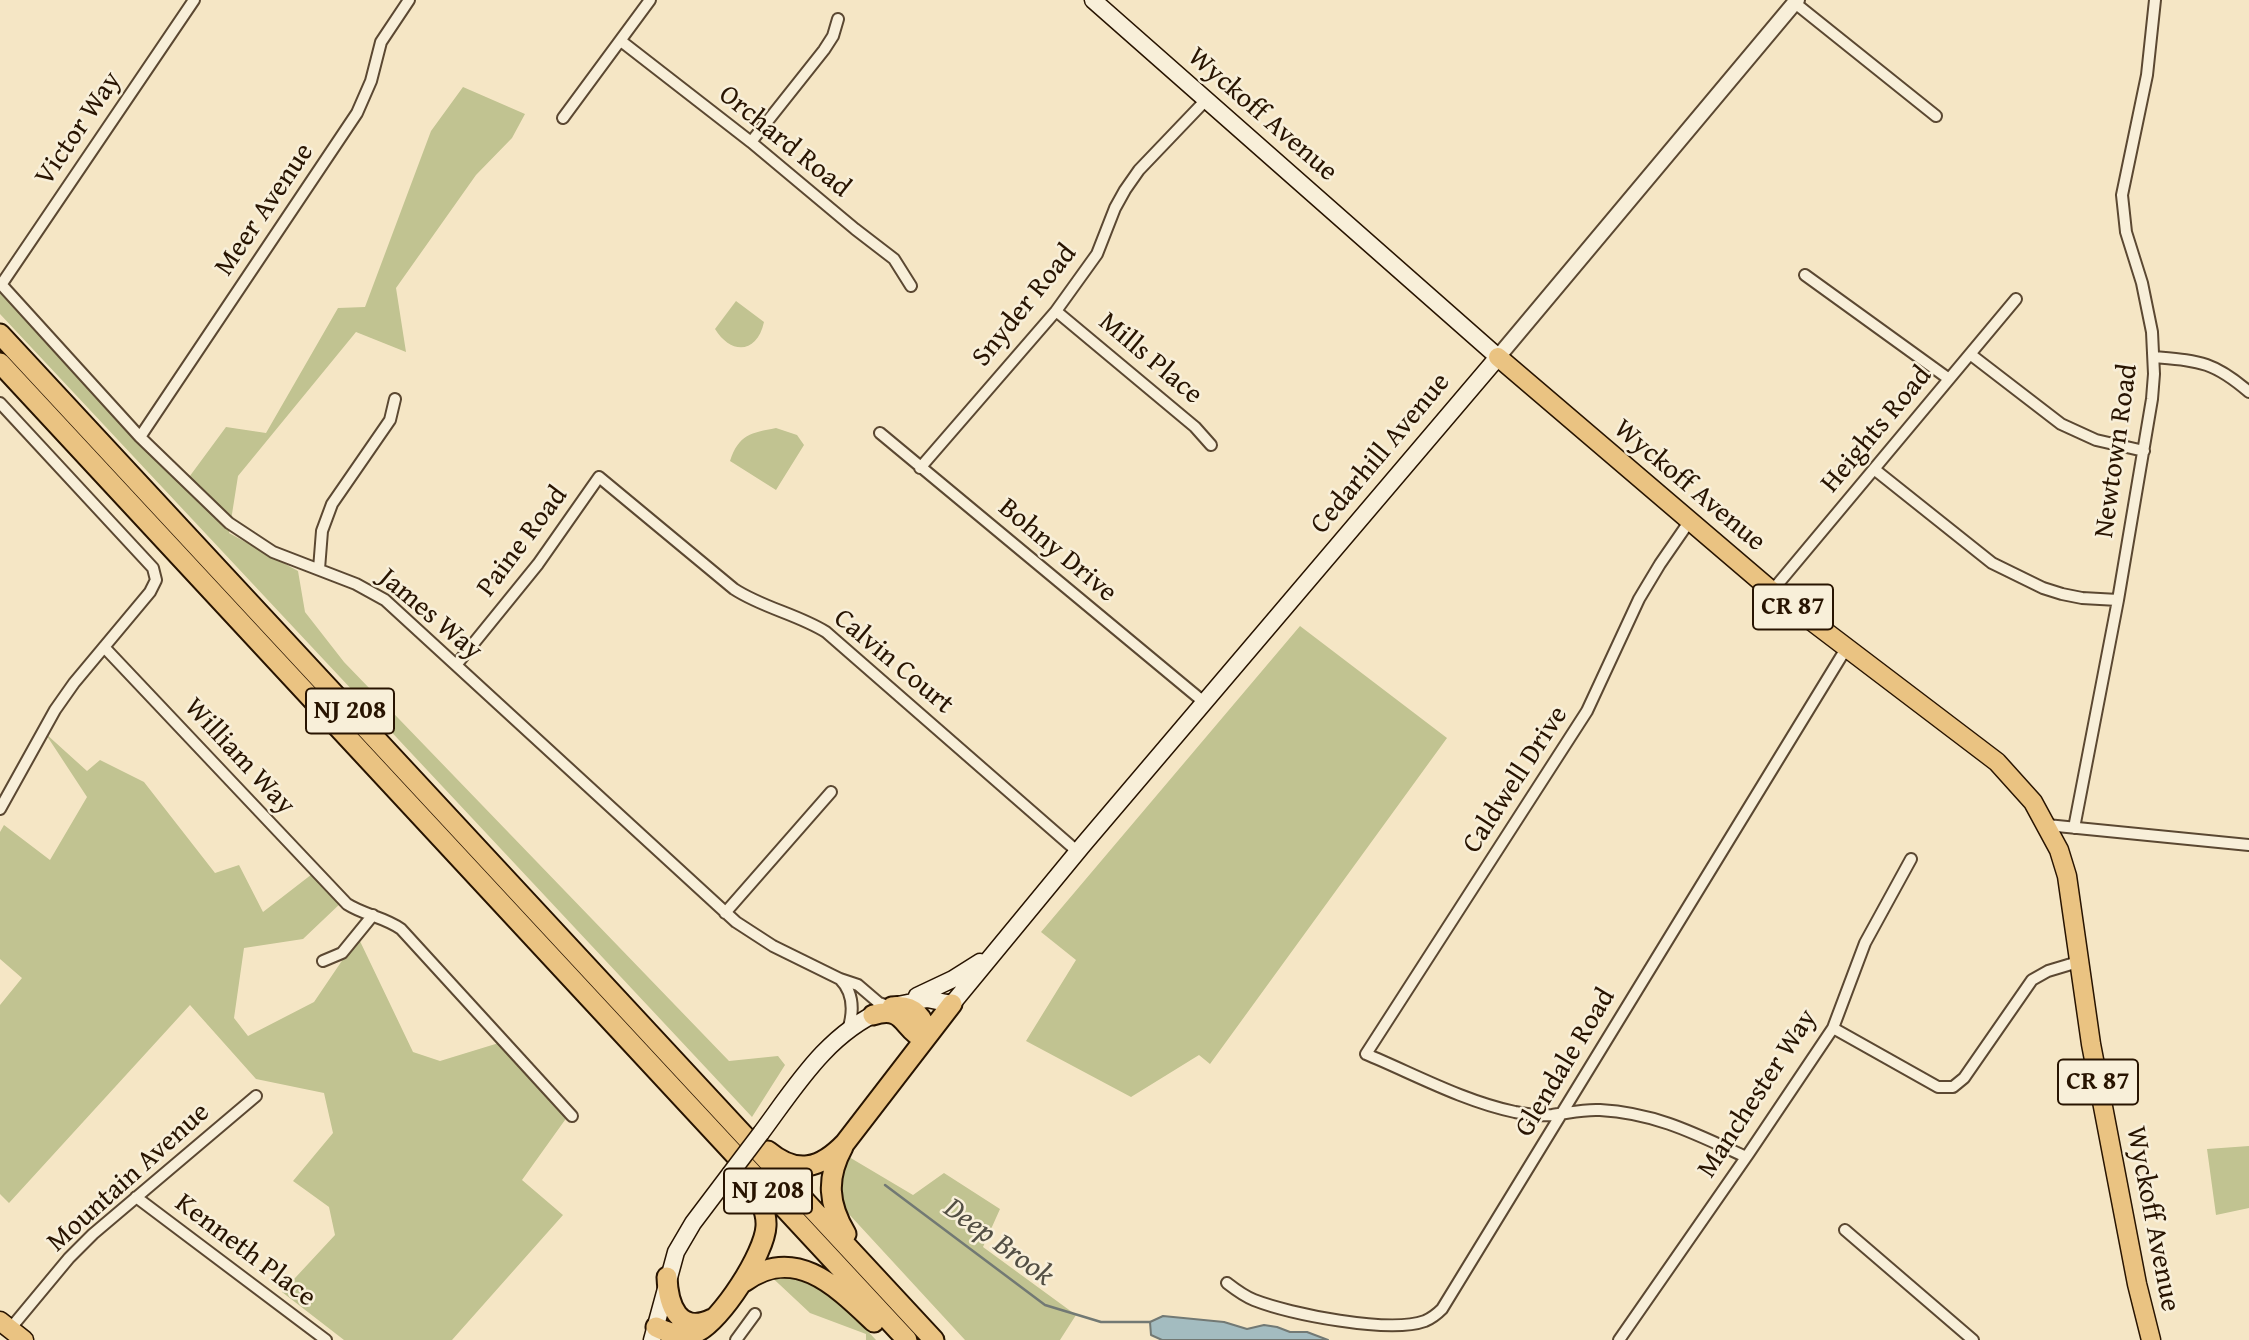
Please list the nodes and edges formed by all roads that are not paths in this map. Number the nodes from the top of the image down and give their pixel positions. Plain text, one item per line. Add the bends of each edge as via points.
1 (194, 0) edge
2 (409, 0) edge
3 (650, 0) edge
4 (1093, 0) edge
5 (2155, 0) edge
6 (1796, 1) edge
7 (838, 19) dead end
8 (621, 41) junction
9 (1205, 101) junction
10 (1936, 117) dead end
11 (563, 118) dead end
12 (751, 142) junction
13 (1805, 275) dead end
14 (0, 284) edge
15 (911, 286) dead end
16 (2016, 299) dead end
17 (1056, 311) junction
18 (0, 334) edge
19 (1970, 354) junction
20 (1498, 357) junction
21 (2154, 357) junction
22 (0, 363) edge
23 (1949, 379) junction
24 (2249, 392) edge
25 (395, 399) dead end
26 (0, 403) edge
27 (880, 433) dead end
28 (140, 436) junction
29 (1211, 445) dead end
30 (2144, 452) junction
31 (920, 468) junction
32 (1874, 469) junction
33 (599, 477) joint
34 (1689, 522) junction
35 (318, 569) junction
36 (1772, 591) junction
37 (2118, 600) junction
38 (104, 648) junction
39 (1847, 648) junction
40 (456, 665) junction
41 (1205, 703) junction
42 (831, 792) dead end
43 (0, 809) edge
44 (2047, 825) junction
45 (2074, 828) junction
46 (2249, 845) edge
47 (1078, 852) junction
48 (1911, 859) dead end
49 (725, 913) junction
50 (373, 915) junction
51 (1004, 940) junction
52 (323, 961) dead end
53 (2078, 962) junction
54 (839, 979) junction
55 (952, 1003) junction
56 (882, 1011) junction
57 (1833, 1028) junction
58 (848, 1030) junction
59 (924, 1039) junction
60 (630, 1042) junction
61 (700, 1088) junction
62 (256, 1096) dead end
63 (1562, 1113) junction
64 (572, 1116) dead end
65 (845, 1143) junction
66 (1746, 1157) junction
67 (136, 1197) junction
68 (1845, 1230) dead end
69 (667, 1277) junction
70 (1227, 1283) dead end
71 (736, 1290) junction
72 (718, 1314) junction
73 (755, 1314) dead end
74 (919, 1323) junction
75 (7, 1328) edge
76 (653, 1337) edge
77 (702, 1339) edge
78 (327, 1340) edge
79 (736, 1340) edge
80 (892, 1340) edge
81 (907, 1340) edge
82 (934, 1340) edge
83 (1619, 1340) edge
84 (1973, 1340) edge
85 (2151, 1340) edge

1 - 14 street, Victor Way
2 - 28 street, Meer Avenue via 381,42 357,113
3 - 8 street
4 - 9 main road, Wyckoff Avenue / CR 87
5 - 21 street, Newtown Road via 2147,75 2122,195 2126,232 2149,307
6 - 10 street
6 - 20 street, Cedarhill Avenue
7 - 12 street via 824,50
8 - 11 street
8 - 12 street, Orchard Road
9 - 17 street, Snyder Road via 1139,170 1115,208 1097,254
9 - 20 main road, Wyckoff Avenue / CR 87
12 - 15 street, Orchard Road via 894,259
13 - 23 street
14 - 28 street, James Way
16 - 19 street, Heights Road
17 - 29 street, Mills Place
17 - 31 street, Snyder Road
18 - 61 highway, NJ 208
19 - 23 street, Heights Road
19 - 30 street via 2061,425
20 - 34 main road, Wyckoff Avenue / CR 87
20 - 41 main road, Cedarhill Avenue
21 - 24 street via 2201,361
21 - 30 street, Newtown Road
22 - 60 highway, NJ 208
23 - 32 street, Heights Road
25 - 35 street via 390,420 332,503 322,531
26 - 38 street via 156,575 154,587
27 - 31 street, Bohny Drive
28 - 35 street, James Way via 236,529 273,552
30 - 37 street, Newtown Road
31 - 41 street, Bohny Drive
32 - 36 street, Heights Road
32 - 37 street via 1993,563 2062,594
33 - 40 street, Paine Road via 538,564
33 - 47 street, Calvin Court via 734,589 826,632
34 - 36 main road, Wyckoff Avenue / CR 87
34 - 63 street, Caldwell Drive via 1639,599 1587,711 1366,1054 1476,1101 1516,1112
35 - 40 street, James Way via 385,600
36 - 39 main road, Wyckoff Avenue / CR 87
37 - 45 street, Newtown Road
38 - 43 street via 55,710
38 - 50 street, William Way via 347,904
39 - 44 main road, Wyckoff Avenue / CR 87 via 1997,762
39 - 63 street, Glendale Road
40 - 49 street, James Way
41 - 47 main road, Cedarhill Avenue
42 - 49 street
44 - 45 street
44 - 53 main road, Wyckoff Avenue / CR 87 via 2067,876
45 - 46 street
47 - 51 main road, Cedarhill Avenue
48 - 57 street, Manchester Way via 1865,943
49 - 54 street, James Way via 760,939
50 - 52 street via 342,953
50 - 64 street, William Way via 401,929
51 - 55 main road, Cedarhill Avenue
51 - 56 main road, Cedarhill Avenue via 967,971
53 - 57 street via 2032,980 1964,1078 1953,1087 1938,1087
53 - 85 main road, Wyckoff Avenue / CR 87 via 2134,1271
54 - 56 street, James Way via 858,985
54 - 58 street via 851,998
55 - 56 main road, Cedarhill Avenue via 927,999
55 - 59 highway
56 - 58 main road, Cedarhill Avenue
56 - 59 highway via 904,1007 916,1012 925,1026
57 - 66 street, Manchester Way
58 - 69 main road, Cedarhill Avenue, bridge via 814,1063 730,1174 685,1236
59 - 65 highway
60 - 71 highway via 745,1178 763,1208 764,1239
60 - 81 highway, NJ 208
61 - 65 highway via 788,1164 819,1164
61 - 74 highway, NJ 208
62 - 67 street, Mountain Avenue
63 - 66 street via 1598,1109 1644,1115
63 - 70 street, Glendale Road via 1442,1309 1426,1321 1384,1325 1340,1321 1262,1302
65 - 74 highway via 831,1178 835,1213 848,1236
66 - 83 street, Manchester Way
67 - 75 street, Mountain Avenue via 69,1258
67 - 78 street, Kenneth Place
68 - 84 street
69 - 72 highway via 671,1306 682,1319 705,1322
69 - 76 main road, Cedarhill Avenue
71 - 72 highway
71 - 80 highway via 760,1270 804,1269 842,1293
72 - 76 highway via 688,1335
72 - 77 highway
73 - 79 street
74 - 82 highway, NJ 208

